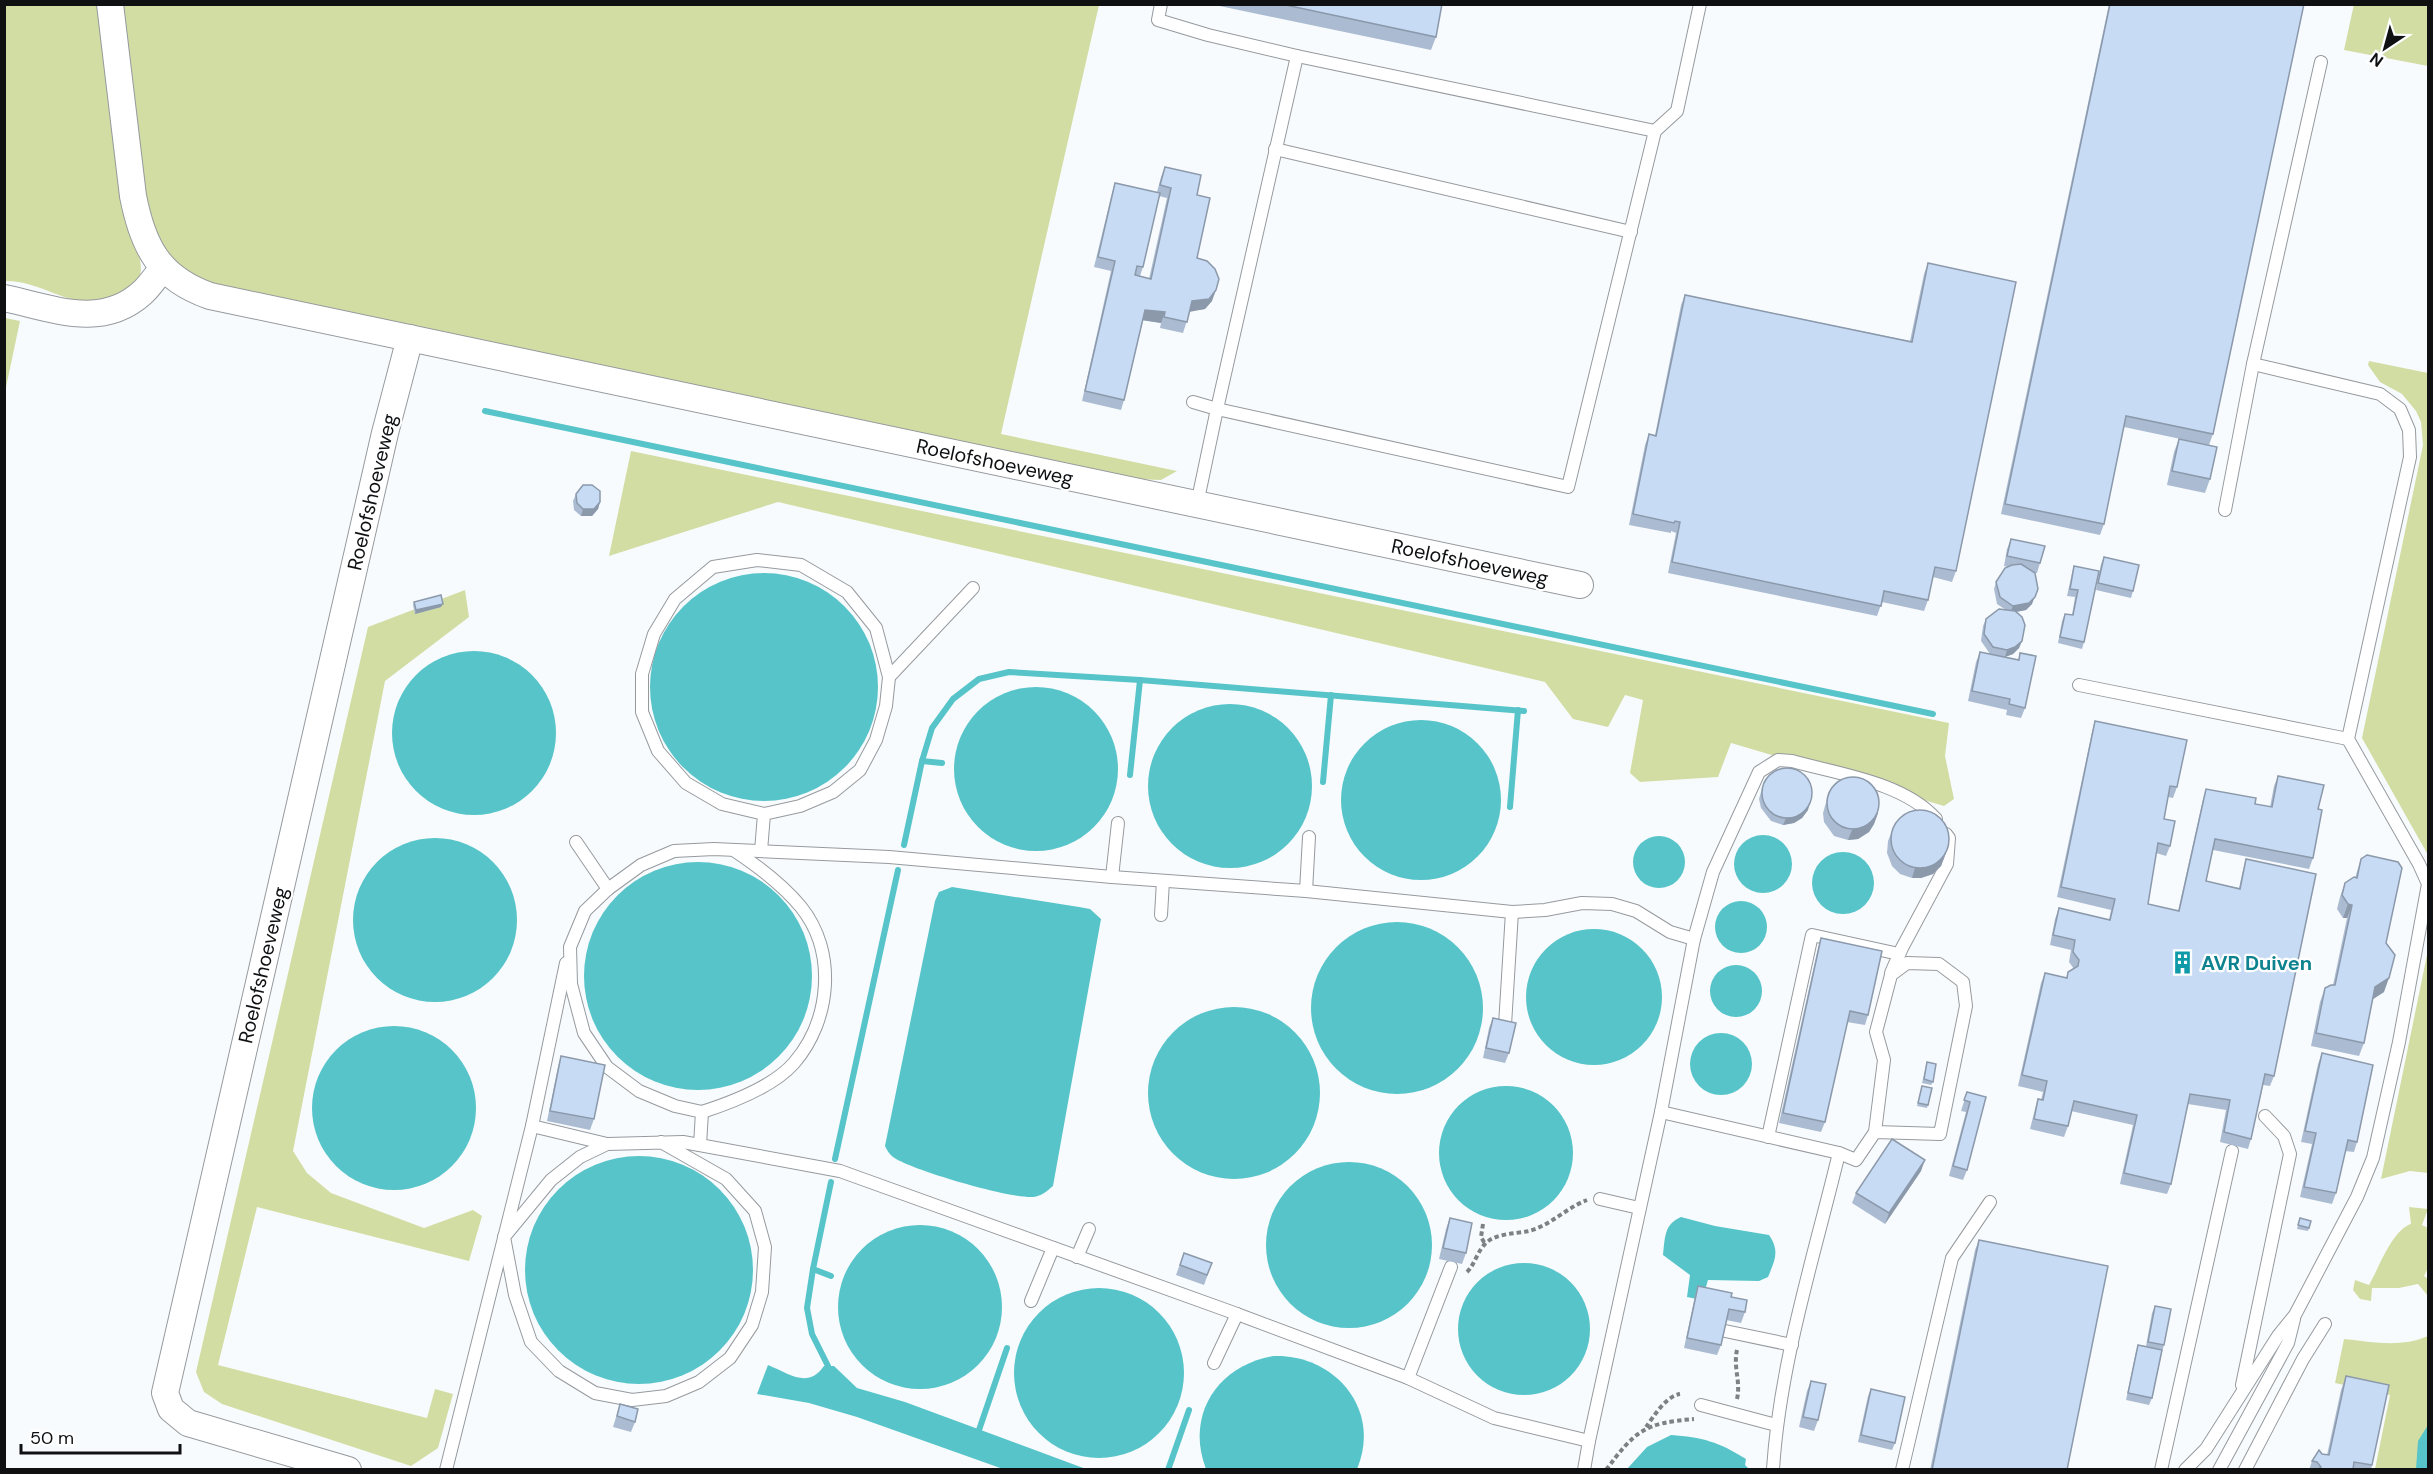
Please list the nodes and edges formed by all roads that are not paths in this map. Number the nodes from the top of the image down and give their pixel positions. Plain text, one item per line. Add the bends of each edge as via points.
1 (110, 4) edge
2 (1161, 4) edge
3 (1700, 4) edge
4 (1297, 56) junction
5 (2321, 62) dead end
6 (1655, 131) junction
7 (1275, 149) junction
8 (1631, 232) junction
9 (163, 268) junction
10 (4, 298) edge
11 (410, 338) junction
12 (2253, 364) junction
13 (1193, 402) dead end
14 (1217, 409) junction
15 (1197, 504) junction
16 (2225, 510) dead end
17 (1580, 585) dead end
18 (973, 588) dead end
19 (889, 677) junction
20 (2079, 685) dead end
21 (2348, 739) junction
22 (764, 814) junction
23 (1118, 823) dead end
24 (1309, 837) dead end
25 (576, 842) dead end
26 (734, 850) junction
27 (760, 851) junction
28 (1112, 877) junction
29 (1163, 881) junction
30 (608, 889) junction
31 (1306, 891) junction
32 (1512, 912) junction
33 (1161, 915) dead end
34 (1694, 939) junction
35 (570, 946) junction
36 (1899, 954) junction
37 (1891, 975) junction
38 (1505, 1025) edge
39 (702, 1112) junction
40 (1661, 1112) junction
41 (2265, 1116) dead end
42 (532, 1126) junction
43 (1875, 1132) junction
44 (1768, 1137) junction
45 (661, 1142) junction
46 (607, 1143) junction
47 (700, 1145) junction
48 (2232, 1151) edge
49 (1839, 1153) junction
50 (1600, 1199) road end
51 (1990, 1202) dead end
52 (1639, 1208) junction
53 (1089, 1229) dead end
54 (504, 1237) junction
55 (1053, 1248) junction
56 (1077, 1257) junction
57 (1452, 1267) edge
58 (1031, 1301) dead end
59 (1237, 1314) junction
60 (2295, 1315) junction
61 (2325, 1324) dead end
62 (1725, 1331) edge
63 (1792, 1345) junction
64 (1214, 1363) dead end
65 (1408, 1378) junction
66 (2240, 1395) junction
67 (1701, 1405) dead end
68 (1776, 1425) junction
69 (1589, 1441) junction
70 (1773, 1469) edge
71 (348, 1470) edge
72 (446, 1470) edge
73 (1584, 1470) edge
74 (1902, 1470) edge
75 (2161, 1470) edge
76 (2185, 1470) edge
77 (2219, 1470) edge
78 (2245, 1470) edge

1 - 9 street, Roelofshoeveweg via 136,214 146,245
2 - 4 lane via 1158,20
3 - 6 lane via 1677,111
4 - 6 lane
4 - 7 lane
5 - 12 lane
6 - 8 lane
7 - 8 lane
7 - 14 lane
8 - 14 lane via 1568,487
9 - 10 street via 142,293 117,310 102,314 82,315
9 - 11 street, Roelofshoeveweg via 180,282 210,296
11 - 15 street, Roelofshoeveweg
11 - 71 street, Roelofshoeveweg via 382,445 165,1393 171,1408 188,1423
12 - 16 lane
12 - 21 lane via 2380,394 2400,409 2409,430 2410,457
13 - 14 lane
14 - 15 lane
15 - 17 street, Roelofshoeveweg
18 - 19 lane
19 - 22 lane via 876,740 860,770 833,792 800,806
19 - 22 lane via 876,628 848,592 801,566 757,560 713,567 675,599 654,634 642,674 642,712 658,751 686,783 722,804
20 - 21 lane
21 - 60 lane via 2428,884 2373,1158 2357,1197
22 - 27 lane
23 - 28 lane
24 - 31 lane
25 - 30 lane
26 - 27 lane
26 - 30 lane via 674,851 641,865
26 - 39 lane via 768,873 802,908 821,943 826,980 817,1027 793,1064 733,1102
27 - 28 lane via 889,856
28 - 29 lane
29 - 31 lane
29 - 33 lane
30 - 35 lane via 585,912
31 - 32 lane
32 - 34 lane via 1582,903 1612,904
32 - 38 lane
34 - 36 lane via 1713,872 1759,772 1778,760 1792,761 1890,788 1934,817 1949,838 1947,864
34 - 40 lane
35 - 39 lane via 572,984 584,1033 607,1067 639,1091
35 - 42 lane
36 - 37 lane
36 - 44 lane via 1812,935
37 - 43 lane via 1876,1032 1884,1060
37 - 43 lane via 1907,963 1939,964 1963,982 1966,1006 1940,1134
39 - 47 lane
40 - 44 lane
40 - 52 lane
41 - 66 lane via 2284,1136 2290,1154
42 - 46 lane
42 - 54 lane
43 - 49 lane via 1856,1160
44 - 49 lane
45 - 46 lane
45 - 47 lane
45 - 54 lane via 726,1179 755,1211 765,1247 762,1292 752,1325 730,1358 699,1382 666,1396 632,1400 595,1394 559,1371 531,1342 515,1295
46 - 54 lane via 580,1157 551,1180
47 - 55 lane via 840,1171
48 - 75 lane
49 - 63 lane
50 - 52 lane
51 - 74 lane via 1952,1258
52 - 69 lane
53 - 56 lane
54 - 72 lane
55 - 56 lane
55 - 58 lane
56 - 59 lane
57 - 65 lane
59 - 64 lane
59 - 65 lane
60 - 66 lane
60 - 77 lane via 2288,1343
61 - 78 lane
62 - 63 lane
63 - 68 lane
65 - 69 lane via 1494,1418
66 - 76 lane via 2205,1449
67 - 68 lane
68 - 70 lane
69 - 73 lane

